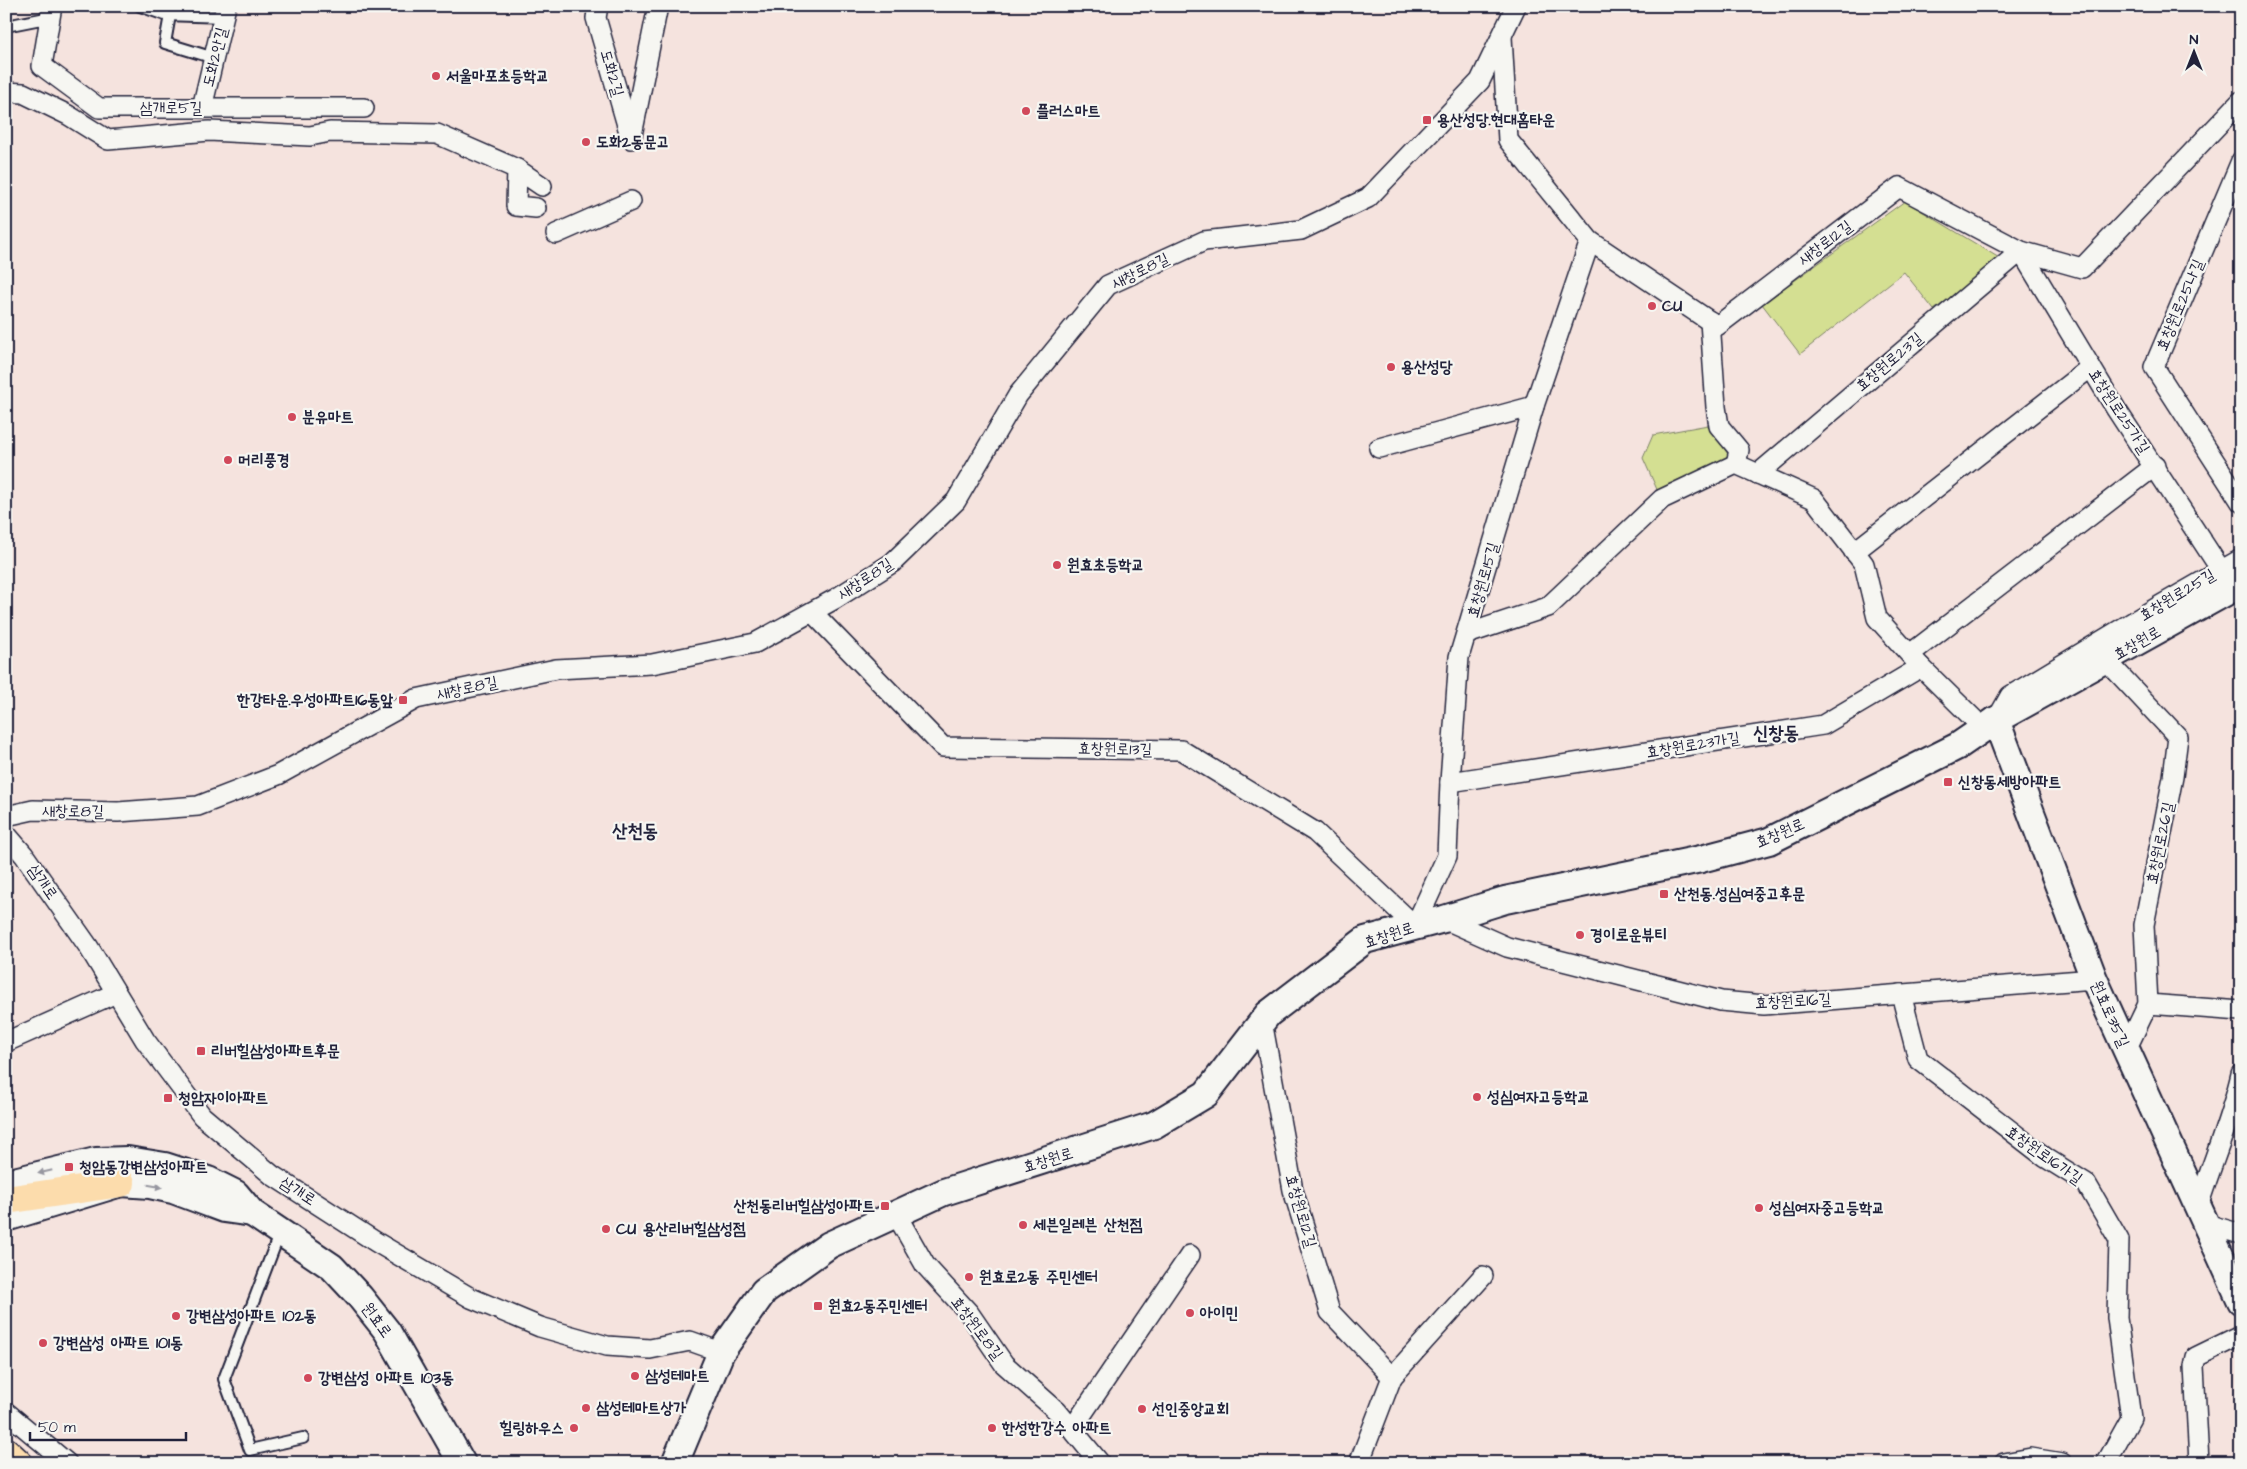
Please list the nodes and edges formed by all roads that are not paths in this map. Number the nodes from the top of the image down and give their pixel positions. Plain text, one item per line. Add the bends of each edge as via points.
1 (140, 6) edge
2 (598, 6) edge
3 (658, 6) edge
4 (1516, 6) edge
5 (52, 11) edge
6 (225, 12) edge
7 (170, 15) junction
8 (6, 26) edge
9 (1502, 35) junction
10 (214, 58) junction
11 (6, 92) edge
12 (2241, 101) edge
13 (202, 108) junction
14 (364, 108) dead end
15 (2241, 161) edge
16 (517, 169) junction
17 (542, 186) dead end
18 (631, 202) dead end
19 (536, 208) dead end
20 (556, 234) dead end
21 (1590, 241) junction
22 (2021, 251) junction
23 (1710, 321) junction
24 (2091, 367) junction
25 (1534, 406) junction
26 (1379, 448) dead end
27 (1736, 464) junction
28 (2155, 466) junction
29 (1758, 474) junction
30 (2239, 491) edge
31 (1854, 552) junction
32 (2241, 560) edge
33 (2231, 577) edge
34 (812, 612) junction
35 (1467, 634) junction
36 (2106, 660) junction
37 (1915, 661) junction
38 (1990, 724) junction
39 (1450, 782) junction
40 (6, 816) edge
41 (6, 834) edge
42 (1444, 919) junction
43 (1416, 926) junction
44 (2094, 979) junction
45 (116, 993) junction
46 (1901, 994) junction
47 (2148, 1004) junction
48 (2241, 1011) edge
49 (1262, 1020) junction
50 (6, 1042) edge
51 (2126, 1050) junction
52 (2241, 1074) edge
53 (6, 1183) edge
54 (122, 1183) junction
55 (6, 1200) edge
56 (252, 1213) junction
57 (896, 1214) junction
58 (2202, 1215) junction
59 (6, 1218) edge
60 (280, 1231) junction
61 (2241, 1234) edge
62 (1190, 1255) dead end
63 (1483, 1276) dead end
64 (2241, 1300) edge
65 (2241, 1335) edge
66 (721, 1352) junction
67 (1392, 1377) junction
68 (6, 1412) edge
69 (1072, 1429) junction
70 (302, 1438) dead end
71 (6, 1452) edge
72 (18, 1463) edge
73 (67, 1463) edge
74 (462, 1463) edge
75 (675, 1463) edge
76 (1100, 1463) edge
77 (1359, 1463) edge
78 (2004, 1463) edge
79 (2062, 1463) edge
80 (2106, 1463) edge
81 (2199, 1463) edge

1 - 7 lane
2 - 3 street, 도화2길 via 596,18 631,138
4 - 9 street, 새창로8길
5 - 8 lane, 삼개로5길
5 - 13 street, 삼개로5길 via 42,66 99,108
6 - 7 lane
6 - 10 street, 도화2안길
7 - 10 lane via 166,43
9 - 21 street via 1508,140
9 - 34 street, 새창로8길 via 1480,81 1368,198 1301,230 1204,242 1108,285 1018,395 956,502 892,563
10 - 13 street, 도화2안길
11 - 16 street via 23,93 68,115 108,140 209,131 310,136 330,132 437,134
12 - 22 street, 새창로12길 via 2082,268
13 - 14 street, 삼개로5길
15 - 30 street, 효창원로25나길 via 2154,367
16 - 17 street
16 - 19 street via 516,206
18 - 20 street
21 - 23 street
21 - 25 street, 효창원로15길
22 - 23 street, 새창로12길 via 1899,186 1717,326
22 - 24 street, 효창원로25가길
22 - 29 street, 효창원로23길
23 - 27 street via 1718,416 1720,426 1739,450
24 - 28 street, 효창원로25가길
24 - 31 street
25 - 26 street
25 - 35 street, 효창원로15길
27 - 29 street
27 - 35 street via 1662,499 1548,607
28 - 33 street, 효창원로25가길
28 - 37 street
29 - 31 street via 1814,499
31 - 37 street via 1864,564 1877,618
32 - 33 street, 효창원로25길
33 - 36 street, 효창원로
33 - 38 street, 효창원로25길 via 2010,696
34 - 40 street, 새창로8길 via 755,643 652,664 556,669 416,699 278,775 198,806 118,812 33,810
34 - 43 street, 효창원로13길 via 943,747 1181,750 1315,832
35 - 39 street, 효창원로15길 via 1459,657
36 - 38 street, 효창원로
36 - 47 street, 효창원로26길 via 2178,737 2174,777 2144,925
37 - 38 street
37 - 39 street, 효창원로23가길 via 1823,725
38 - 42 street, 효창원로 via 1958,746 1769,841 1701,859 1505,900
38 - 44 street, 원효로35길
39 - 43 street, 효창원로15길 via 1447,856
41 - 45 street, 삼개로 via 88,946
42 - 43 street, 효창원로
42 - 46 street, 효창원로16길 via 1507,947 1721,1001 1764,1005
43 - 49 street, 효창원로 via 1365,940
44 - 46 street, 효창원로16길
44 - 51 street, 원효로35길
45 - 50 street
45 - 66 street, 삼개로 via 145,1040 202,1116 272,1175 470,1298 540,1327 607,1346 650,1350 690,1342
46 - 80 street, 효창원로16가길 via 1918,1060 2046,1158 2086,1183 2119,1240 2117,1318 2131,1418
47 - 48 street
47 - 51 street, 효창원로26길
49 - 57 street, 효창원로 via 1206,1094 1154,1125 944,1192
49 - 67 street, 효창원로12길 via 1292,1190 1330,1312
51 - 58 street, 원효로35길
52 - 58 street
56 -> 53 street, 원효로 via 236,1194 208,1180 165,1166 128,1160 96,1161
54 - 55 highway
54 -> 56 street, 원효로 via 174,1190 224,1209
54 - 59 street, 원효로
56 - 60 street, 원효로
57 - 66 street, 효창원로 via 829,1246 764,1291
57 - 69 street, 효창원로8길 via 925,1265 969,1313 1004,1364 1057,1411
58 - 61 street
58 - 64 street, 원효로35길
60 - 70 lane via 224,1379 250,1450
60 - 74 street, 원효로 via 332,1267 387,1331
62 - 69 street
63 - 67 street
65 - 81 street via 2196,1357
66 - 75 street, 효창원로
67 - 77 street
68 - 73 street
69 - 76 street, 효창원로8길
71 - 72 highway
78 - 79 street via 2031,1458

